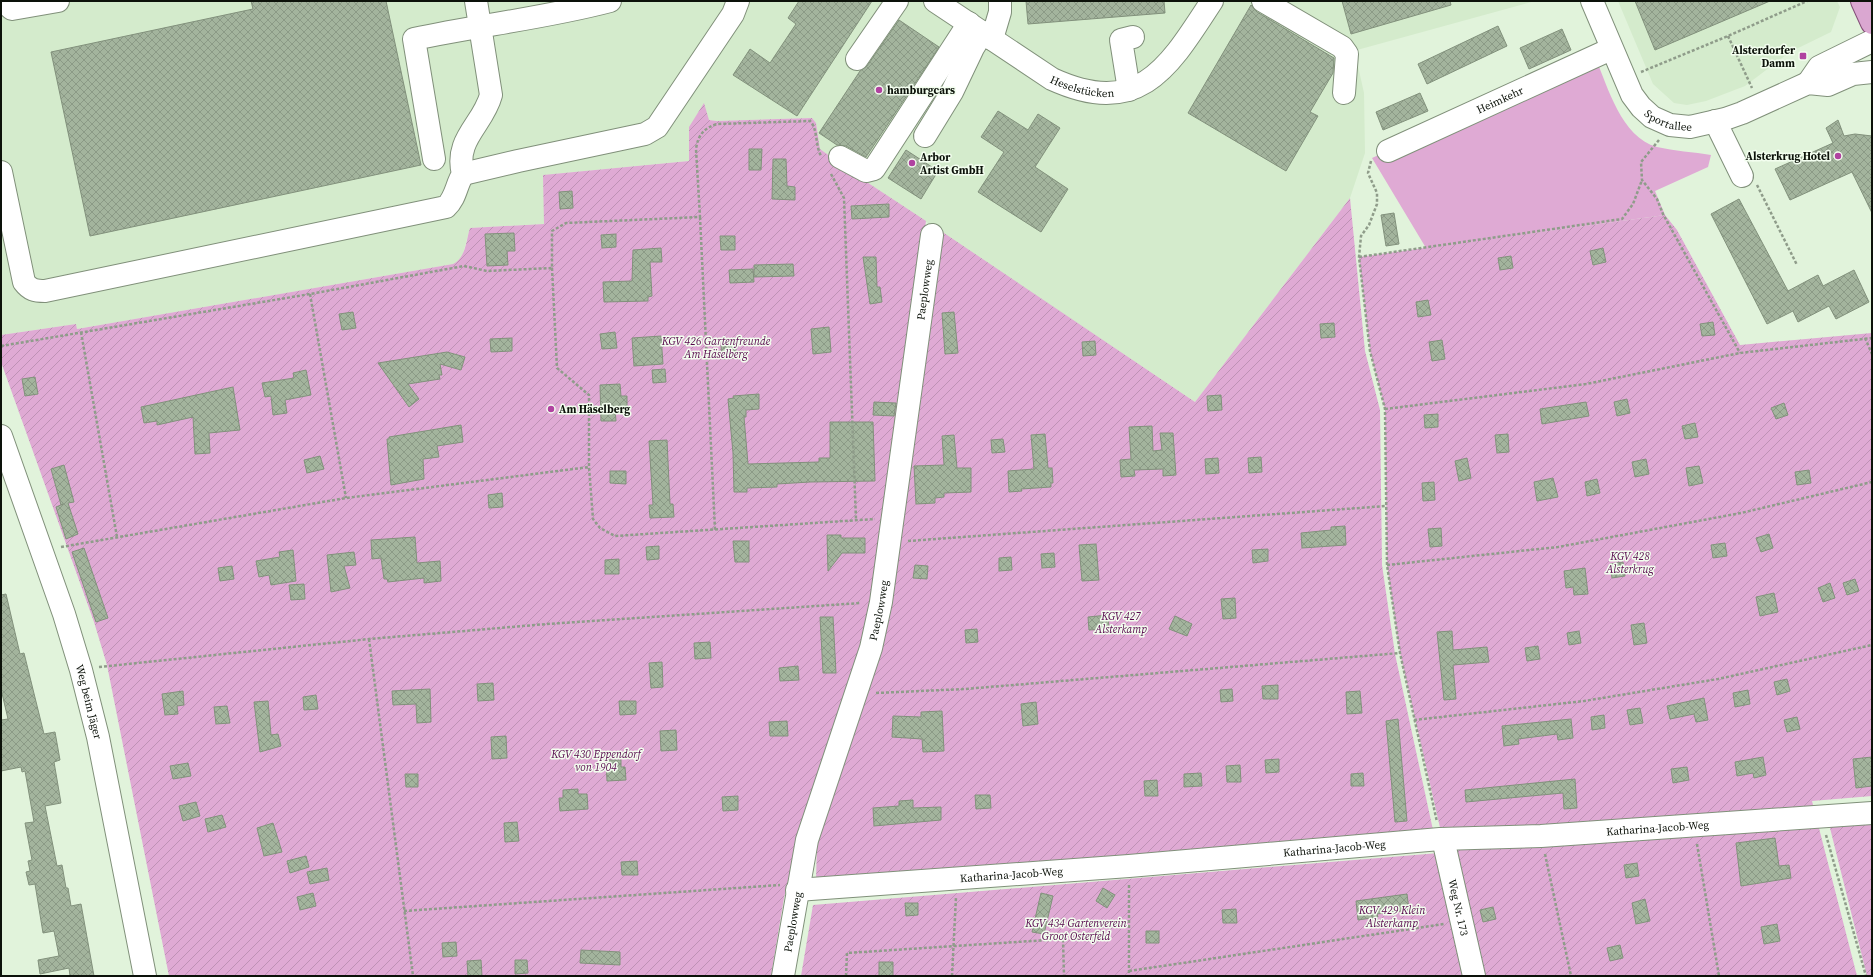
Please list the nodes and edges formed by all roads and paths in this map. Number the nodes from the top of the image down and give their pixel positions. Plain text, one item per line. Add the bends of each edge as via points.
1 (3, 1) edge
2 (58, 1) edge
3 (476, 1) edge
4 (610, 1) edge
5 (738, 1) edge
6 (896, 1) edge
7 (935, 1) edge
8 (1000, 1) edge
9 (1212, 1) edge
10 (1263, 1) edge
11 (1592, 1) edge
12 (1807, 1) edge
13 (1862, 1) edge
14 (1872, 23) edge
15 (480, 26) junction
16 (981, 31) junction
17 (1728, 36) junction
18 (1133, 37) dead end
19 (1872, 41) edge
20 (1611, 49) junction
21 (857, 59) dead end
22 (1872, 72) edge
23 (1624, 79) junction
24 (1808, 83) junction
25 (1129, 90) junction
26 (1344, 93) dead end
27 (1760, 105) junction
28 (1715, 121) junction
29 (1670, 125) junction
30 (925, 136) dead end
31 (1388, 151) joint
32 (434, 159) dead end
33 (830, 162) junction
34 (1, 172) edge
35 (463, 174) junction
36 (1749, 179) joint
37 (1642, 180) junction
38 (700, 217) junction
39 (932, 235) dead end
40 (1359, 257) junction
41 (1797, 265) dead end
42 (552, 268) junction
43 (310, 294) junction
44 (81, 332) junction
45 (1865, 338) junction
46 (1872, 338) edge
47 (1, 346) edge
48 (1740, 353) junction
49 (1872, 354) edge
50 (1385, 409) junction
51 (1, 436) edge
52 (588, 467) junction
53 (1872, 482) edge
54 (346, 498) junction
55 (1386, 506) junction
56 (715, 530) junction
57 (118, 537) junction
58 (890, 542) junction
59 (41, 551) junction
60 (1387, 565) junction
61 (882, 602) junction
62 (370, 639) junction
63 (1872, 644) edge
64 (1400, 653) junction
65 (81, 670) junction
66 (855, 694) junction
67 (1414, 720) junction
68 (1872, 813) edge
69 (1821, 818) junction
70 (1694, 826) junction
71 (1541, 836) junction
72 (1442, 839) junction
73 (1129, 866) junction
74 (957, 879) junction
75 (798, 887) junction
76 (404, 912) junction
77 (1462, 922) junction
78 (954, 946) junction
79 (1129, 971) junction
80 (144, 976) edge
81 (413, 976) edge
82 (783, 976) edge
83 (846, 976) edge
84 (952, 976) edge
85 (1064, 976) edge
86 (1129, 976) edge
87 (1474, 976) edge
88 (1571, 976) edge
89 (1719, 976) edge
90 (1866, 976) edge

1 - 2 street via 12,9
3 - 15 street
4 - 15 street via 578,10
5 - 35 street via 733,14 658,127 645,134
6 - 21 street
7 - 16 street, Heselstücken
8 - 16 street via 1000,12
9 - 25 street, Heselstücken via 1167,64 1148,82
10 - 26 street via 1342,46 1347,54
11 - 20 street, Sportallee
12 - 17 path
13 - 14 main road
15 - 32 street via 414,39
15 - 35 street via 491,95 489,104 467,138 462,151 460,163
16 - 25 street, Heselstücken via 1052,79 1070,87 1088,92 1109,93
16 - 30 street via 952,92
16 - 33 street via 874,169 866,171
17 - 23 path
17 - 27 path
18 - 25 street via 1121,40
19 - 24 street via 1819,67
20 - 23 street, Sportallee
20 - 31 street, Heimkehr
22 - 24 street via 1853,74 1828,85
23 - 29 street, Sportallee via 1641,107 1652,117
24 - 27 street, Sportallee
27 - 28 street, Sportallee
28 - 29 street, Sportallee via 1690,127
28 - 36 street
29 - 37 path via 1641,162
31 - 40 path via 1372,158 1370,164 1368,173 1377,193 1377,204 1369,225 1361,236
33 - 38 path via 817,149 814,124 810,121 717,124 708,127 697,139 696,149
33 - 56 path via 844,198 856,520
34 - 35 street via 24,282 28,288 36,291 446,207 452,202 457,183
36 - 41 path
37 - 40 path via 1633,204 1622,219
37 - 48 path via 1657,199
38 - 42 path via 566,223 552,231
38 - 56 path
39 - 58 street, Paeplowweg
40 - 50 path via 1370,351
42 - 43 path via 487,271 464,266
42 - 52 path via 557,368 589,395
43 - 44 path
43 - 54 path
44 - 47 path
44 - 57 path
45 - 46 path
45 - 48 path
45 - 49 path
48 - 50 path via 1586,384
50 - 55 path
51 - 59 street, Weg beim Jäger
52 - 54 path
52 - 56 path via 593,519 600,528 615,536
53 - 60 path via 1741,513 1558,547
54 - 57 path
55 - 58 path
55 - 60 path
57 - 59 path
58 - 61 street, Paeplowweg
59 - 65 street, Weg beim Jäger
60 - 64 path
61 - 62 path via 547,624
61 - 66 street, Paeplowweg via 871,648
62 - 65 path via 107,665
62 - 76 path
63 - 67 path via 1694,683 1584,701
64 - 66 path via 965,689
64 - 67 path
65 - 80 street, Weg beim Jäger via 98,737
66 - 75 street, Paeplowweg via 807,840
67 - 72 path
68 - 69 street, Katharina-Jacob-Weg
69 - 70 street, Katharina-Jacob-Weg
69 - 90 path
70 - 71 street, Katharina-Jacob-Weg
70 - 89 path
71 - 72 street, Katharina-Jacob-Weg
71 - 88 path
72 - 73 street, Katharina-Jacob-Weg
72 - 77 street, Weg Nr. 173
73 - 74 street, Katharina-Jacob-Weg
73 - 79 path
74 - 75 street, Katharina-Jacob-Weg
74 - 78 path
75 - 76 path
75 - 82 street, Paeplowweg
76 - 81 path
77 - 79 path
77 - 87 street, Weg Nr. 173
78 - 83 path via 847,953
78 - 84 path
78 - 85 path via 1064,939
79 - 86 path

